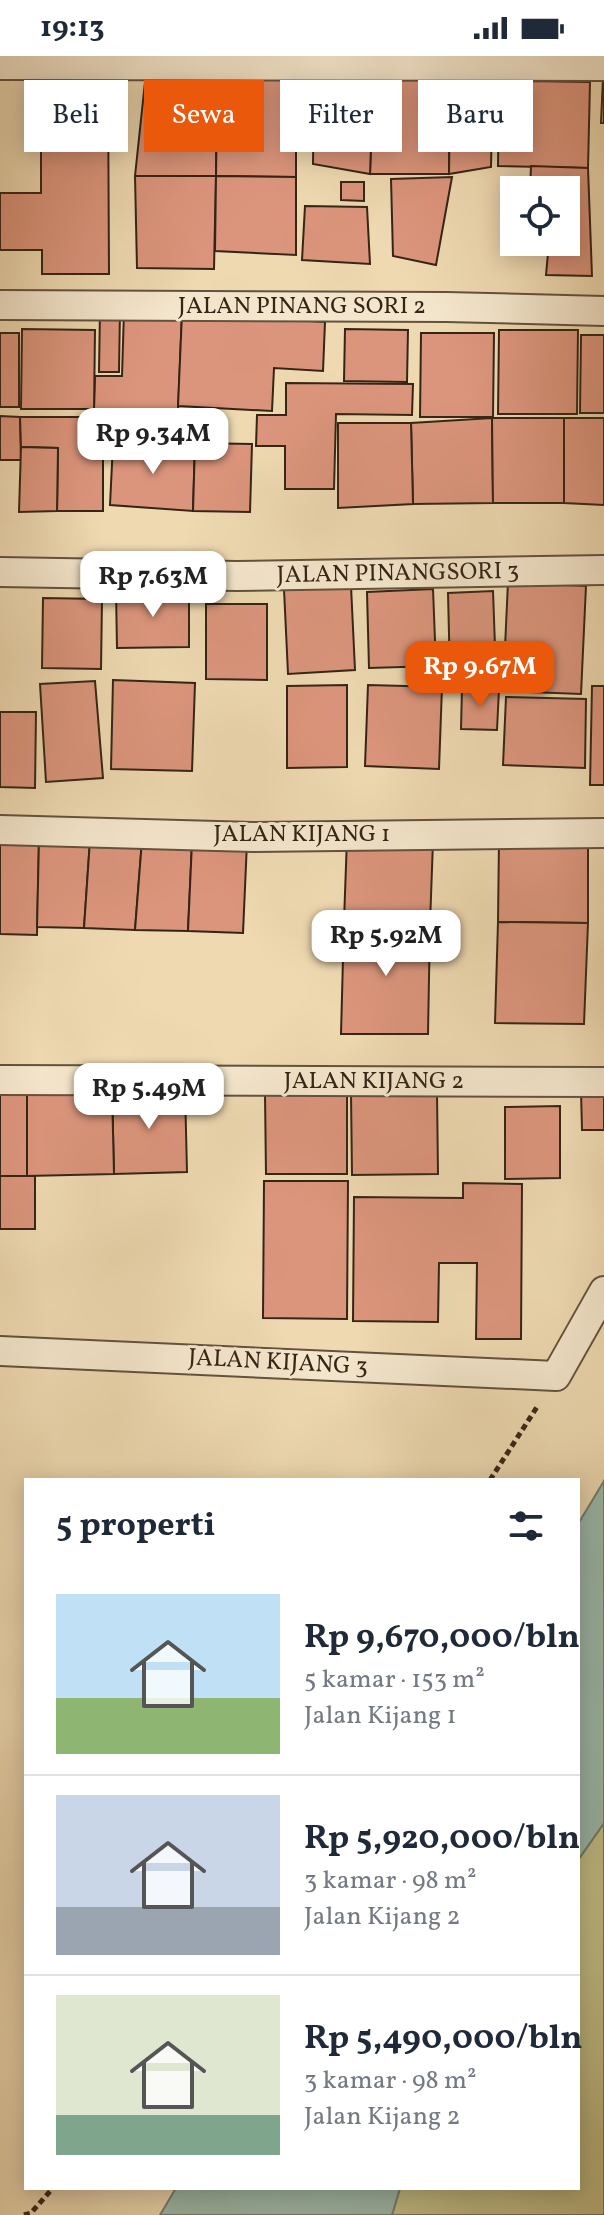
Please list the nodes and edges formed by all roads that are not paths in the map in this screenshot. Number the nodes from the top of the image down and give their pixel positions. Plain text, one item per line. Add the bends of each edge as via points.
1 (536, 61) edge
2 (0, 65) edge
3 (604, 66) edge
4 (0, 305) edge
5 (604, 311) edge
6 (604, 570) edge
7 (0, 572) edge
8 (0, 830) edge
9 (604, 833) edge
10 (0, 1080) edge
11 (604, 1082) edge
12 (604, 1291) edge
13 (0, 1351) edge

1 - 2 street
1 - 3 street
4 - 5 street, JALAN PINANG SORI 2
6 - 7 street, JALAN PINANGSORI 3 via 237,576
8 - 9 street, JALAN KIJANG 1 via 253,837
10 - 11 street, JALAN KIJANG 2
12 - 13 street, JALAN KIJANG 3 via 556,1376

